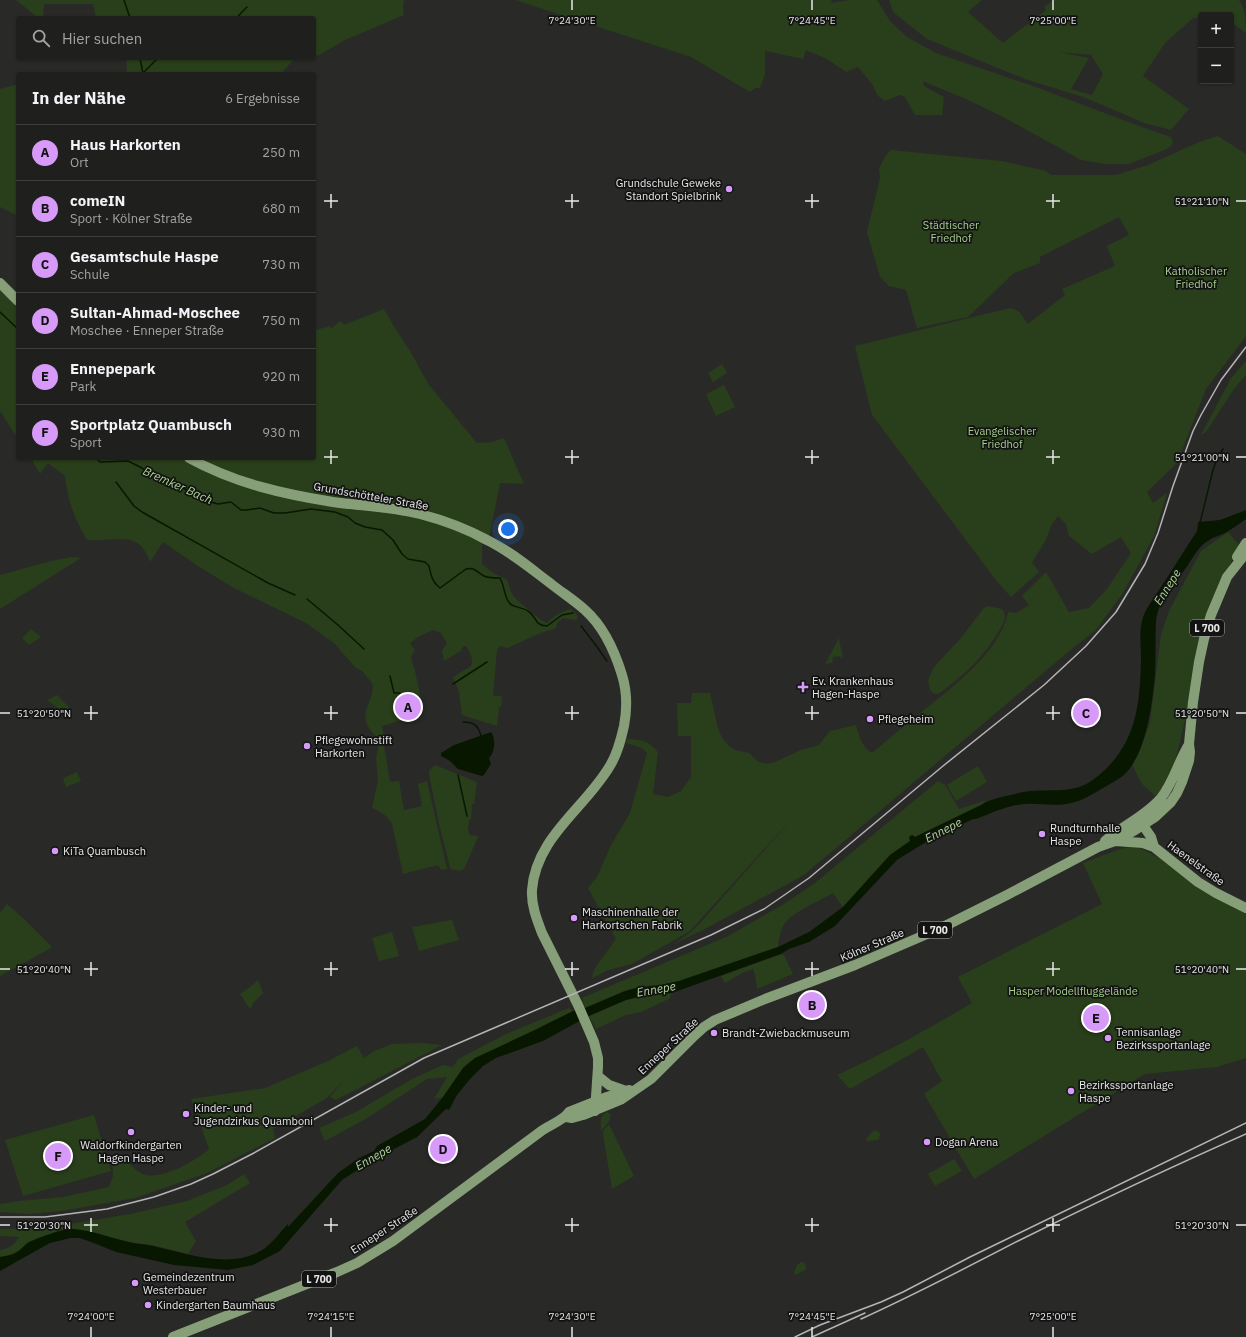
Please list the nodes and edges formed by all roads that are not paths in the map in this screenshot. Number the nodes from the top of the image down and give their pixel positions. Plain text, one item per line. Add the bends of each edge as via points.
1 (0, 283) edge
2 (16, 300) edge
3 (193, 460) edge
4 (1246, 543) edge
5 (1246, 553) edge
6 (1228, 577) junction
7 (1188, 744) junction
8 (1172, 778) junction
9 (1182, 782) junction
10 (1139, 824) junction
11 (1115, 841) junction
12 (1150, 845) junction
13 (1098, 846) junction
14 (1246, 908) edge
15 (736, 1011) joint
16 (598, 1076) junction
17 (638, 1088) junction
18 (626, 1090) junction
19 (595, 1106) junction
20 (173, 1337) edge

1 - 2 main road
3 - 16 main road, Grundschötteler Straße via 242,482 284,493 420,514 488,540 586,611 605,635 617,658 623,679 626,704 622,738 610,765 542,854 532,891 542,933 596,1048
4 - 6 main road, L 700
5 - 6 main road, L 700
6 - 7 main road, L 700 via 1211,615 1204,639
7 - 8 main road, L 700
7 - 9 main road, L 700 via 1190,752
8 - 9 main road
8 - 10 main road, Kölner Straße / L 700 via 1162,797
9 - 10 main road, Kölner Straße / L 700 via 1171,802 1159,814
10 - 11 main road, Kölner Straße / L 700
10 - 12 main road, Haenelstraße via 1140,836
10 - 13 main road, Kölner Straße / L 700 via 1116,831
11 - 12 main road, L 700
11 - 13 main road, Kölner Straße / L 700
12 - 14 main road, Haenelstraße via 1198,882
13 - 15 main road, Kölner Straße / L 700 via 922,937
15 - 17 main road, Enneper Straße / L 700 via 704,1027 660,1071
16 - 18 main road via 609,1085
16 - 19 main road, Grundschötteler Straße
17 - 18 main road, Enneper Straße / L 700
17 - 19 main road, Enneper Straße / L 700 via 622,1099
18 - 19 main road, Enneper Straße / L 700
19 - 20 main road, Enneper Straße / L 700 via 570,1112 566,1117 548,1126 419,1223 367,1257 337,1272

